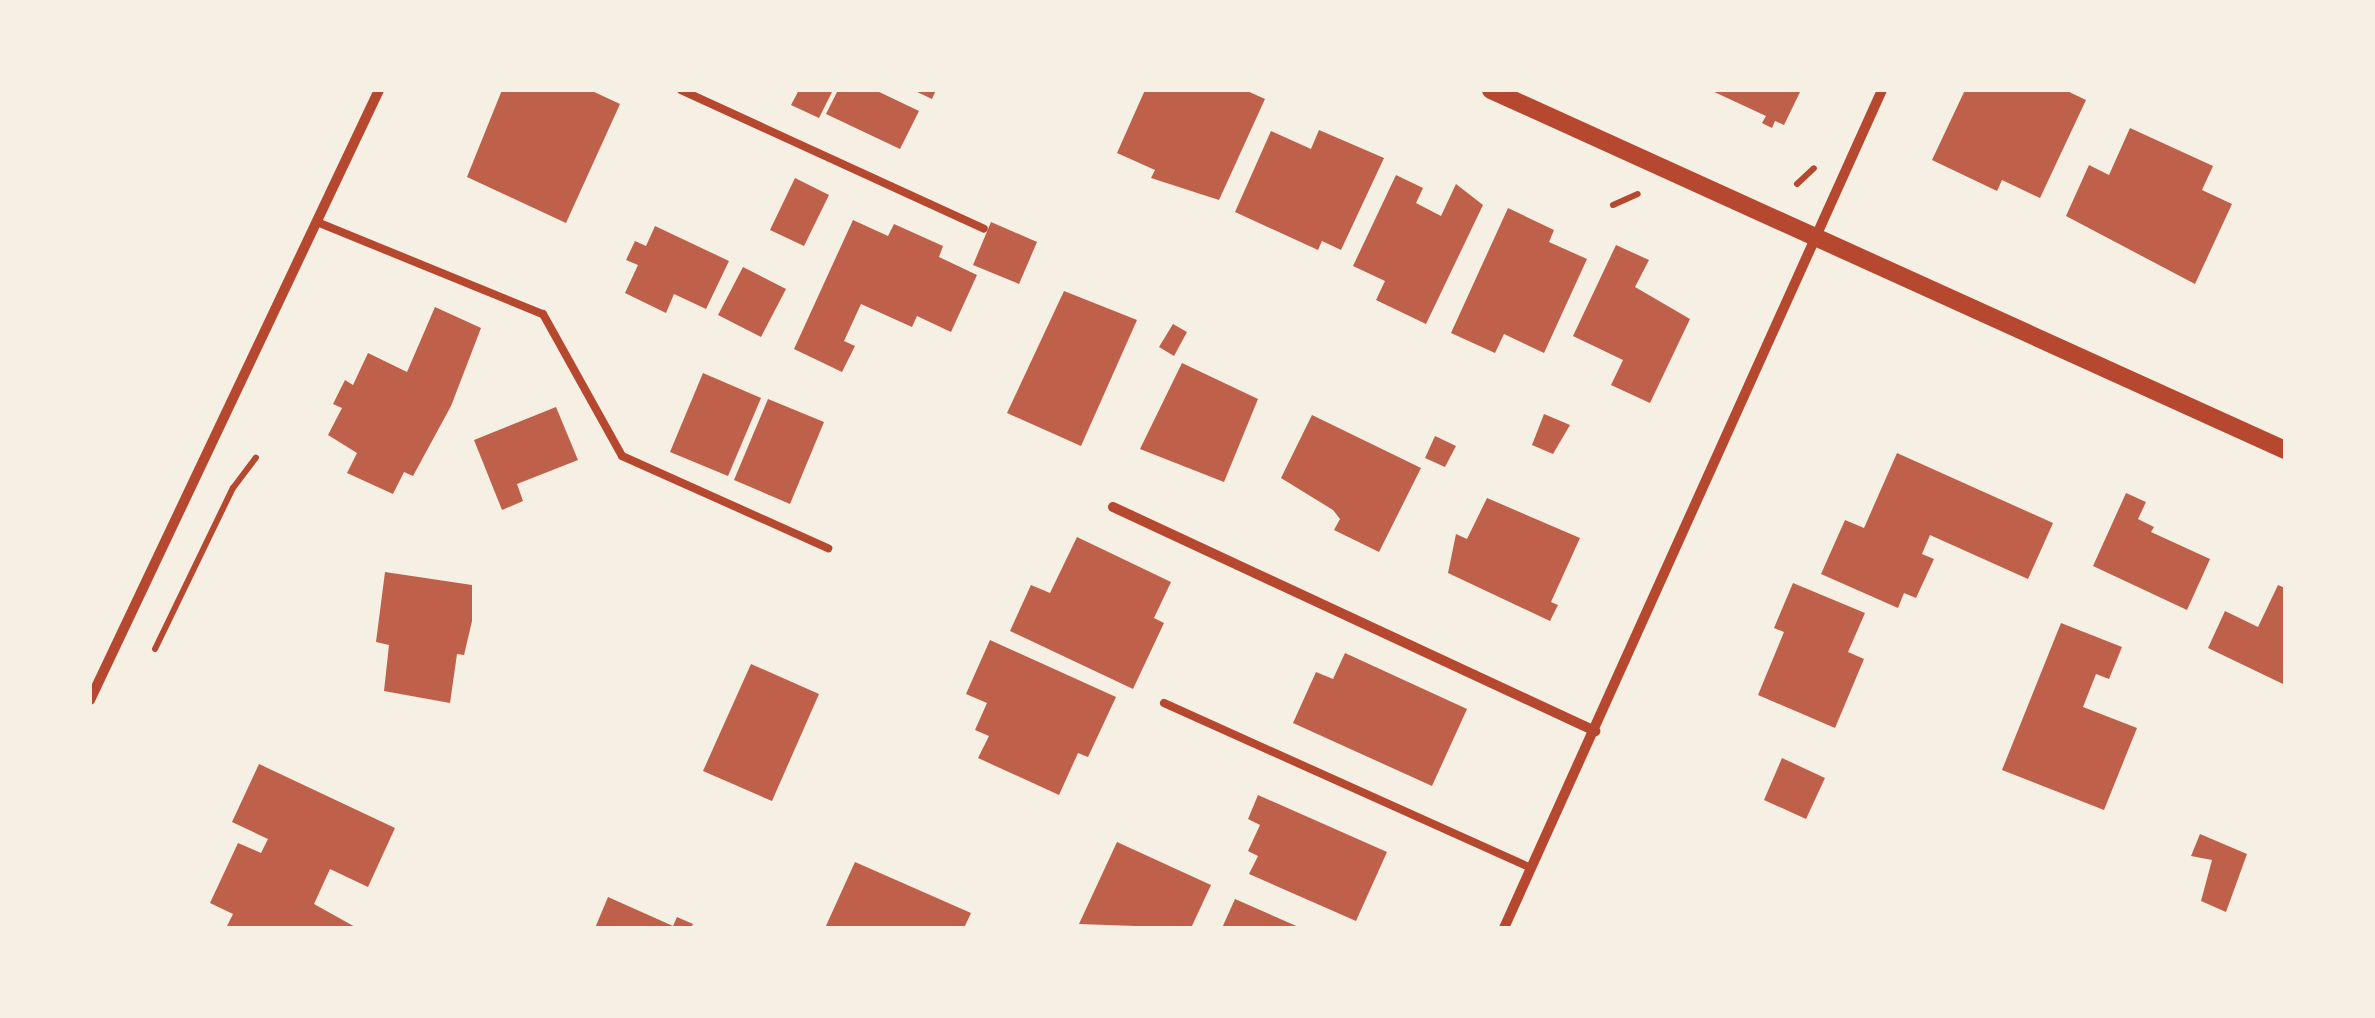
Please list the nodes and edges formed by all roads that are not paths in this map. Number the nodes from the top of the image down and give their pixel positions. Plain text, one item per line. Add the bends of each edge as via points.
1 (380, 90) edge
2 (681, 90) edge
3 (1491, 90) edge
4 (1882, 90) edge
5 (317, 222) junction
6 (984, 229) dead end
7 (1814, 236) junction
8 (2285, 450) edge
9 (1113, 506) dead end
10 (828, 548) dead end
11 (90, 700) edge
12 (1164, 703) dead end
13 (1595, 731) junction
14 (1531, 868) junction
15 (1504, 928) edge

1 - 5 street
2 - 6 lane
3 - 7 street
4 - 7 street
5 - 10 lane via 543,314 622,456
5 - 11 street
7 - 8 street
7 - 13 street
9 - 13 street
12 - 14 lane
13 - 14 street
14 - 15 street

